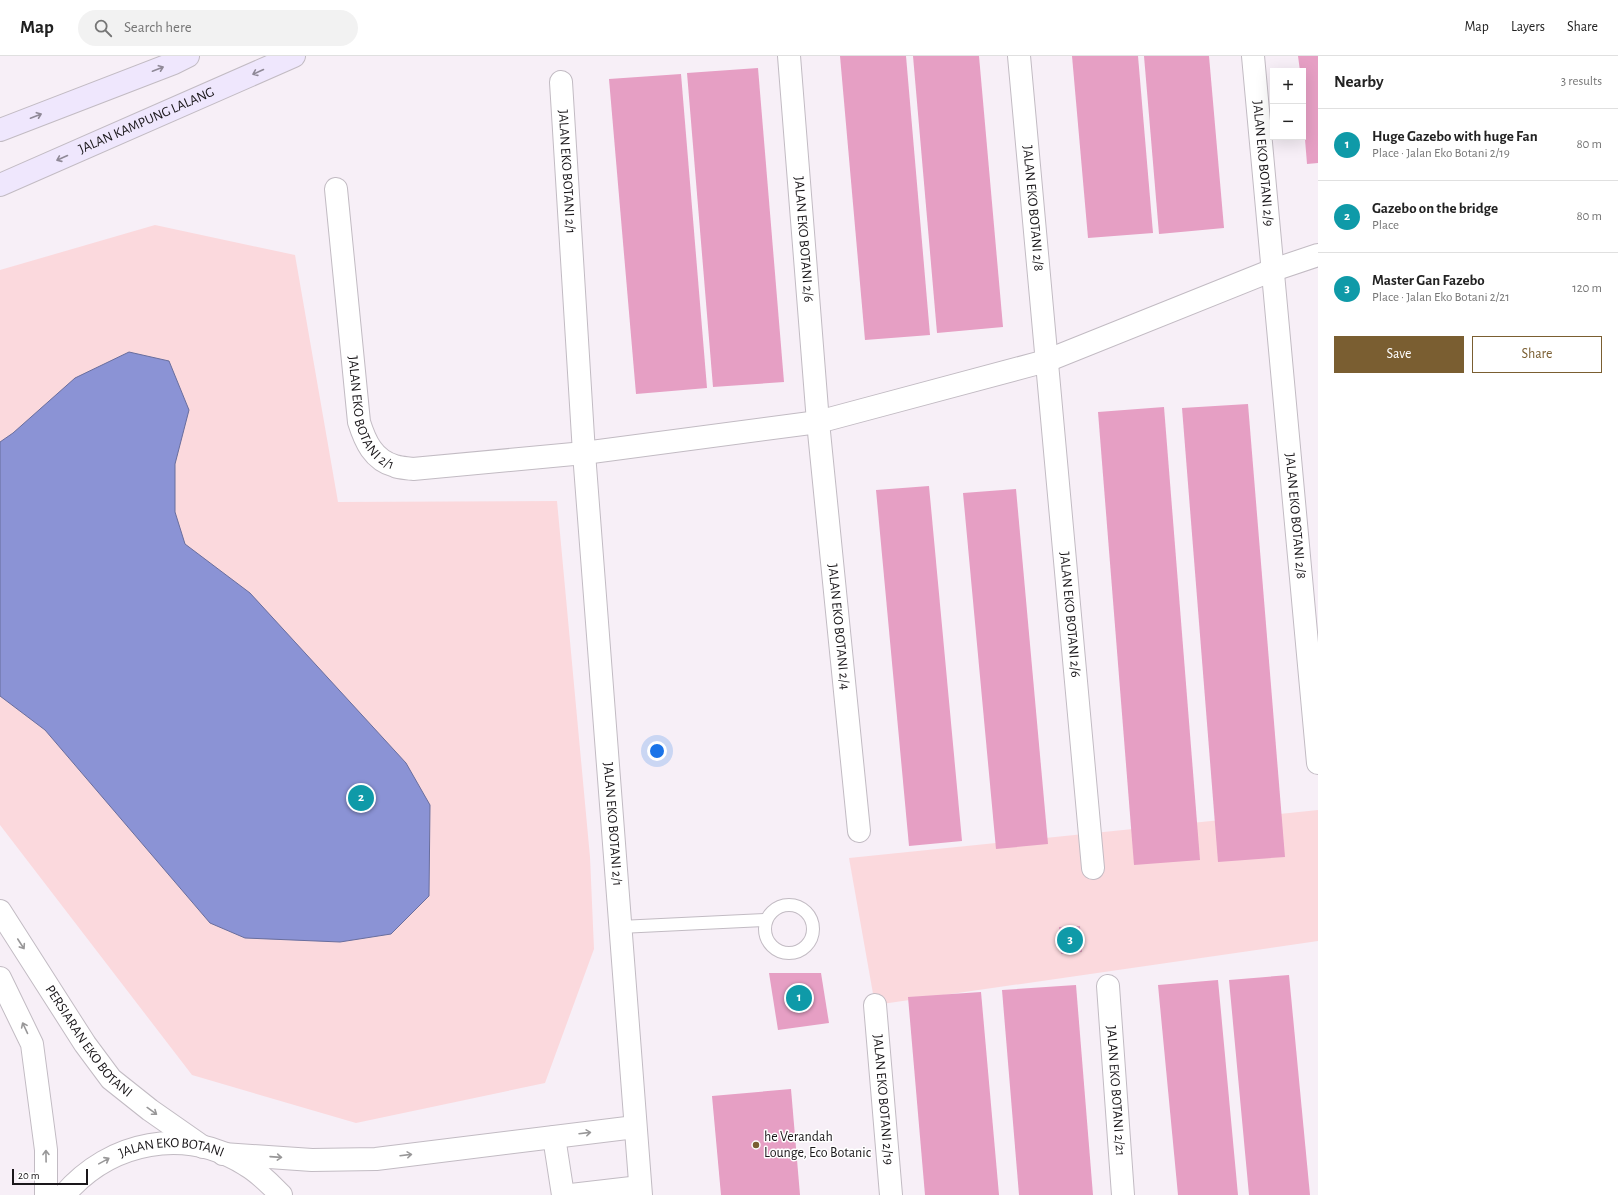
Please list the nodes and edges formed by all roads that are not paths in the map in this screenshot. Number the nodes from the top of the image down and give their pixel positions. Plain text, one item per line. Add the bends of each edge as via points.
1 (188, 56) edge
2 (294, 56) edge
3 (789, 56) edge
4 (1019, 56) edge
5 (1253, 56) edge
6 (561, 82) dead end
7 (0, 130) edge
8 (0, 186) edge
9 (336, 189) dead end
10 (1318, 255) edge
11 (1273, 270) junction
12 (1046, 361) junction
13 (818, 422) junction
14 (584, 453) junction
15 (1318, 763) edge
16 (859, 831) dead end
17 (1093, 868) dead end
18 (0, 911) edge
19 (766, 920) junction
20 (620, 927) junction
21 (0, 978) edge
22 (1108, 986) dead end
23 (875, 1005) dead end
24 (635, 1127) junction
25 (554, 1137) junction
26 (203, 1146) junction
27 (223, 1154) junction
28 (640, 1191) edge
29 (46, 1195) edge
30 (64, 1195) edge
31 (281, 1195) edge
32 (563, 1195) edge
33 (571, 1195) edge
34 (891, 1195) edge
35 (1123, 1195) edge

7 -> 1 main road
2 -> 8 main road, JALAN KAMPUNG LALANG
3 - 13 street, JALAN EKO BOTANI 2/6
4 - 12 street, JALAN EKO BOTANI 2/8
5 - 11 street, JALAN EKO BOTANI 2/9
6 - 14 street, JALAN EKO BOTANI 2/1
9 - 14 street, JALAN EKO BOTANI 2/1 via 359,422 364,440 376,456 394,466 413,469
10 - 11 street
11 - 12 street
11 - 15 street, JALAN EKO BOTANI 2/8
12 - 13 street
12 - 17 street, JALAN EKO BOTANI 2/6
13 - 14 street
13 - 16 street, JALAN EKO BOTANI 2/4
14 - 20 street, JALAN EKO BOTANI 2/1
18 -> 26 street, PERSIARAN EKO BOTANI via 85,1044 111,1079 150,1110
19 - 19 lane via 770,913 783,905 799,907 810,918 813,933 805,947 790,953 783,952 770,943 764,928
19 - 20 lane
20 - 24 street, JALAN EKO BOTANI 2/1
29 -> 21 street via 46,1150 32,1044
22 - 35 street, JALAN EKO BOTANI 2/21
23 - 34 street, JALAN EKO BOTANI 2/19
25 -> 24 street
24 - 28 street, JALAN EKO BOTANI 2/1
27 -> 25 street via 312,1160 376,1159
25 - 32 street
26 - 27 street, JALAN EKO BOTANI
30 -> 26 street, JALAN EKO BOTANI via 92,1168 112,1156 134,1148 180,1143
27 - 31 street, JALAN EKO BOTANI via 246,1164 265,1178
28 - 33 street

